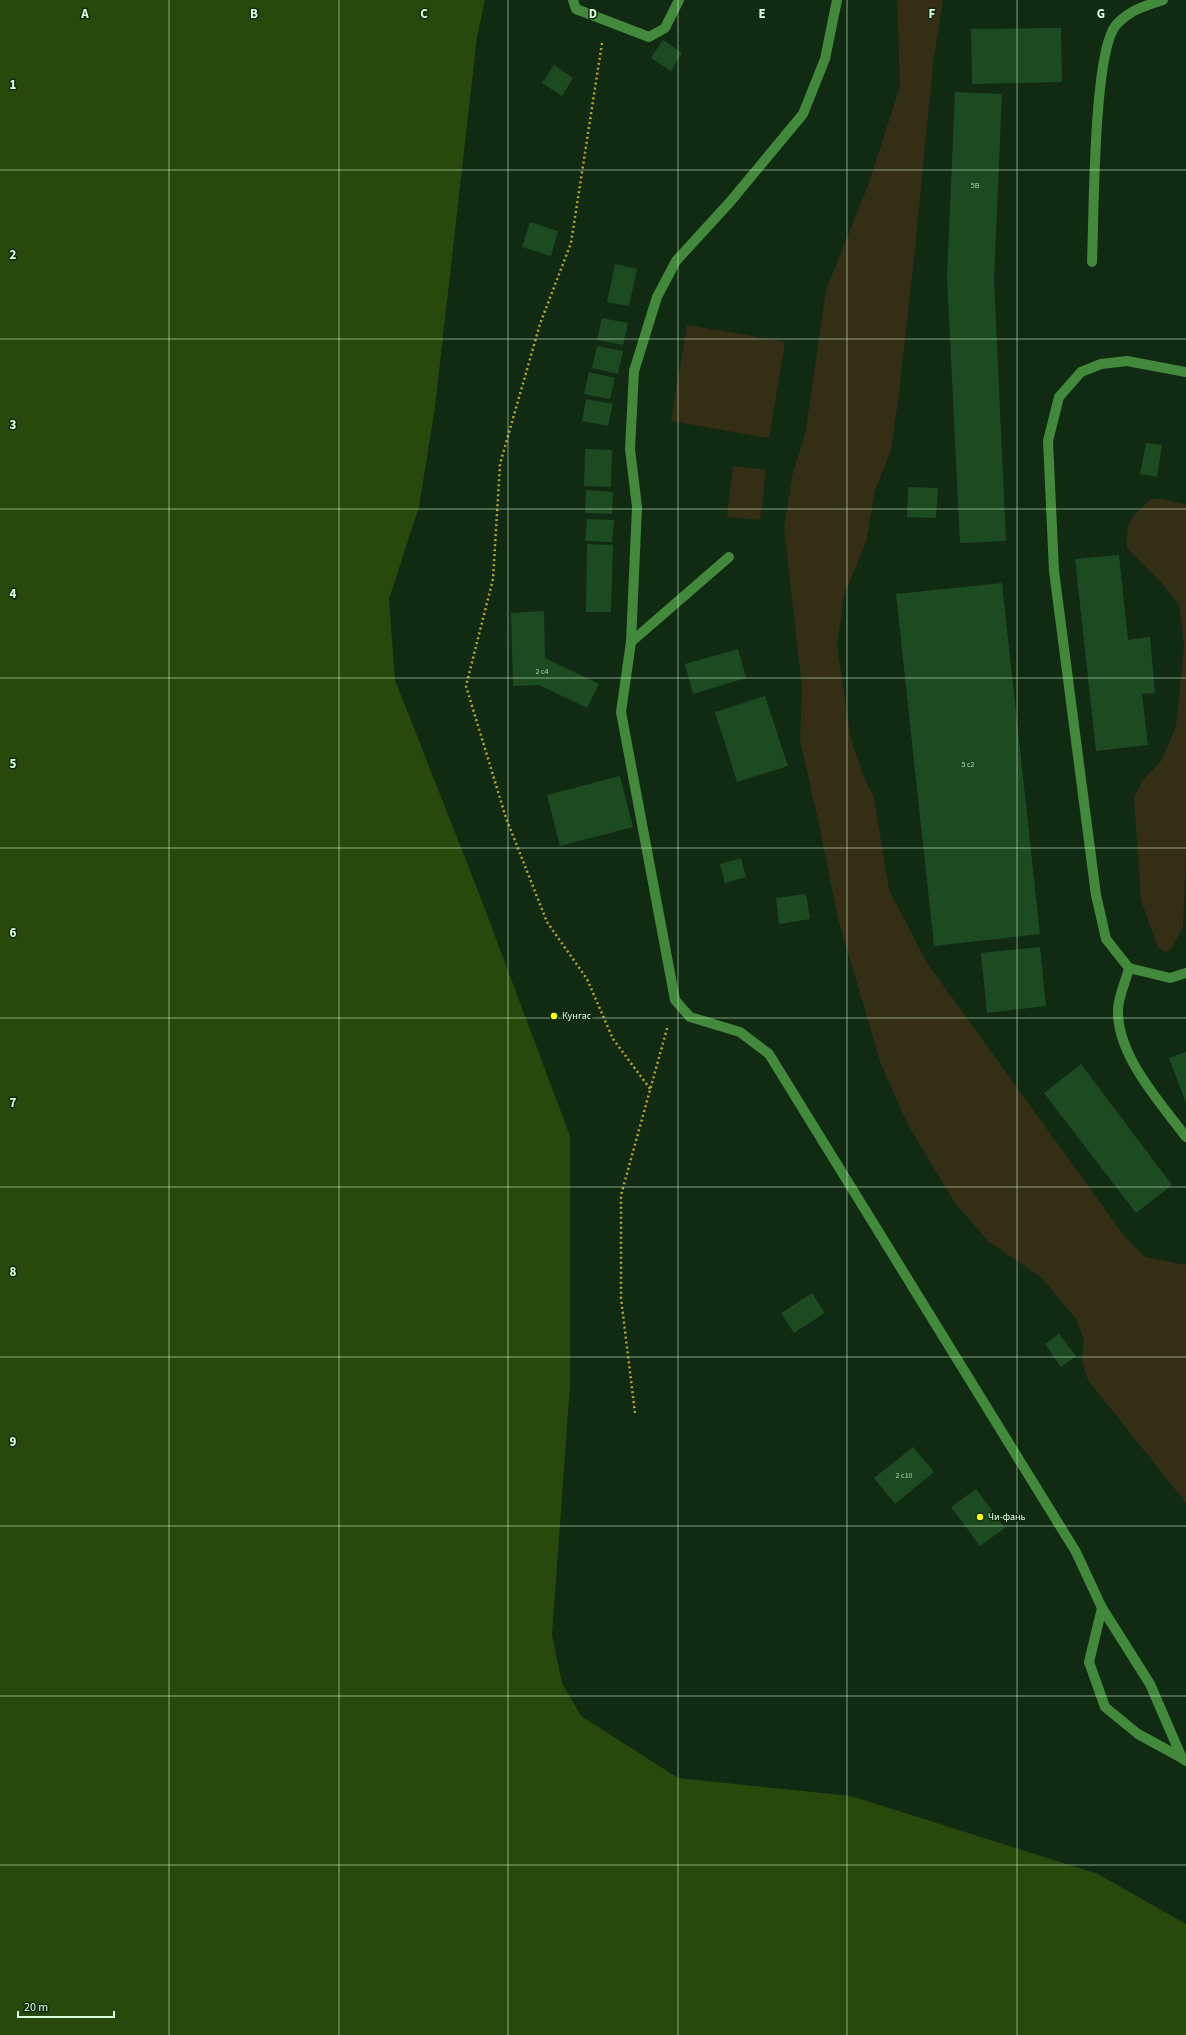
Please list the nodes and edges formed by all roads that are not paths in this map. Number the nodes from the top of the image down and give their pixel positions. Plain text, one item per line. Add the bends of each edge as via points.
1 (573, 0) edge
2 (679, 0) edge
3 (837, 0) edge
4 (1163, 0) edge
5 (1092, 262) dead end
6 (1186, 372) edge
7 (729, 557) dead end
8 (631, 642) junction
9 (1129, 968) junction
10 (1186, 973) edge
11 (1186, 1138) edge
12 (1102, 1608) junction
13 (1184, 1759) edge

1 - 2 lane via 576,9 649,37 665,28
3 - 8 lane via 825,59 803,114 730,202 676,261 657,296 634,370 630,449 637,507
4 - 5 lane via 1132,11 1115,26 1107,43 1099,94
6 - 9 lane via 1127,361 1101,364 1081,372 1059,397 1048,441 1054,571 1096,895 1106,939
7 - 8 lane
8 - 12 lane via 621,712 675,1000 690,1017 740,1032 769,1054 1076,1552
9 - 10 lane via 1170,978
9 - 11 lane via 1118,1009 1120,1031 1131,1062
12 - 13 lane via 1150,1684
12 - 13 lane via 1090,1662 1105,1707 1138,1734

